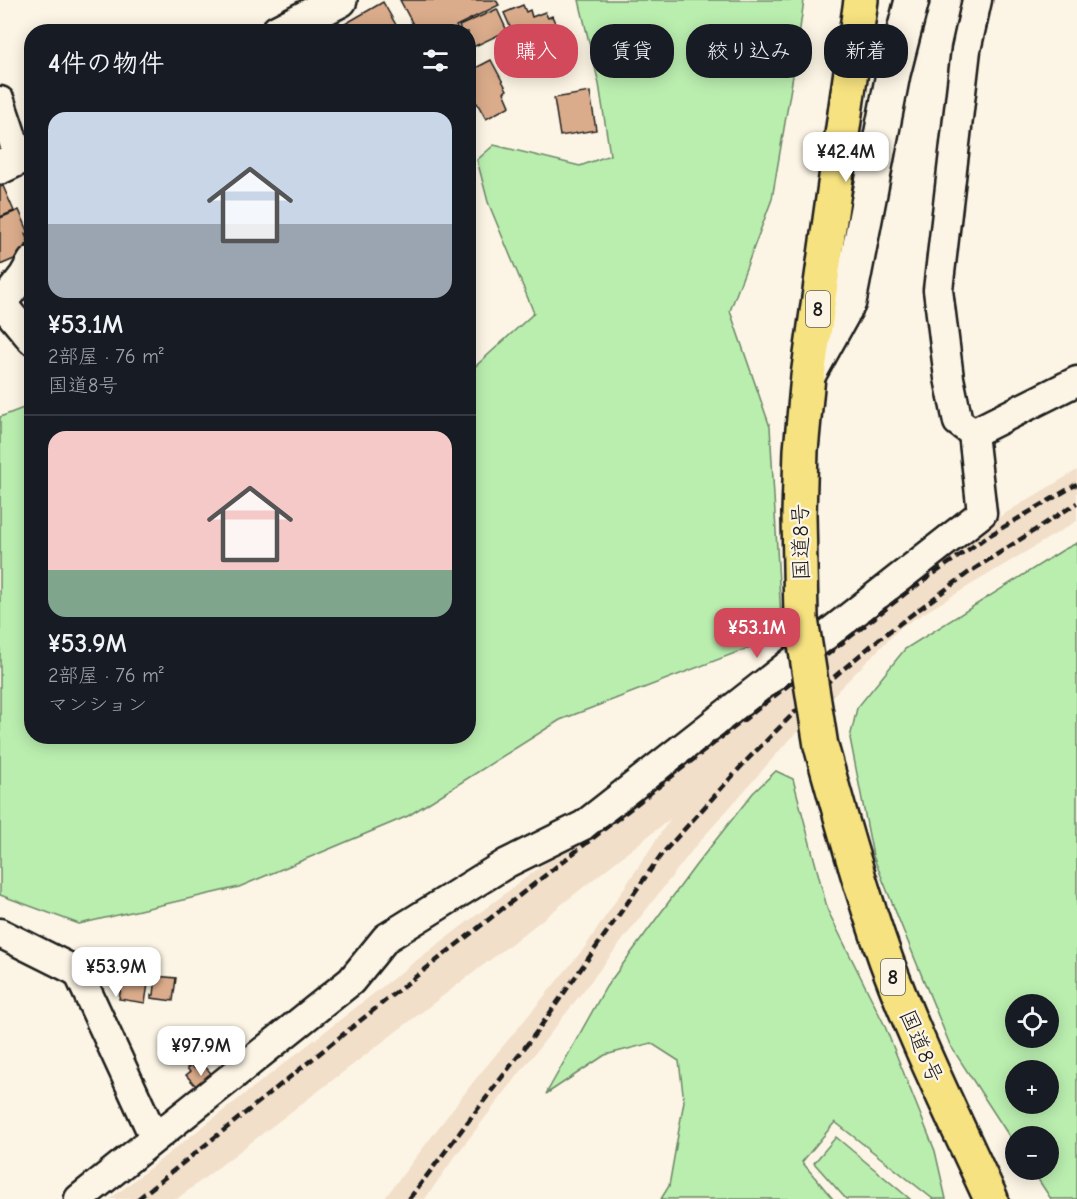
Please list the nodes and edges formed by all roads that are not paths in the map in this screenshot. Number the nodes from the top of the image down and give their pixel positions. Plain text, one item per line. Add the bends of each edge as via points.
1 (861, 0) edge
2 (912, 0) edge
3 (977, 0) edge
4 (333, 1) edge
5 (292, 24) edge
6 (0, 101) edge
7 (17, 159) edge
8 (24, 275) edge
9 (1, 305) edge
10 (24, 331) edge
11 (808, 376) junction
12 (1077, 381) edge
13 (973, 433) junction
14 (0, 933) edge
15 (154, 1137) junction
16 (79, 1199) edge
17 (991, 1199) edge

1 - 11 highway, 国道8号 / 8
2 - 11 street via 893,74 849,302
3 - 13 street via 966,50 938,290 958,422
4 - 5 street
6 - 7 street
8 - 9 street
9 - 10 street
11 - 17 highway, 国道8号 / 8, bridge via 799,514 801,619 821,746 848,846 887,961
12 - 13 street
13 - 15 street via 982,513 584,825 507,863 386,938 351,981
14 - 15 street via 78,972
15 - 16 street

